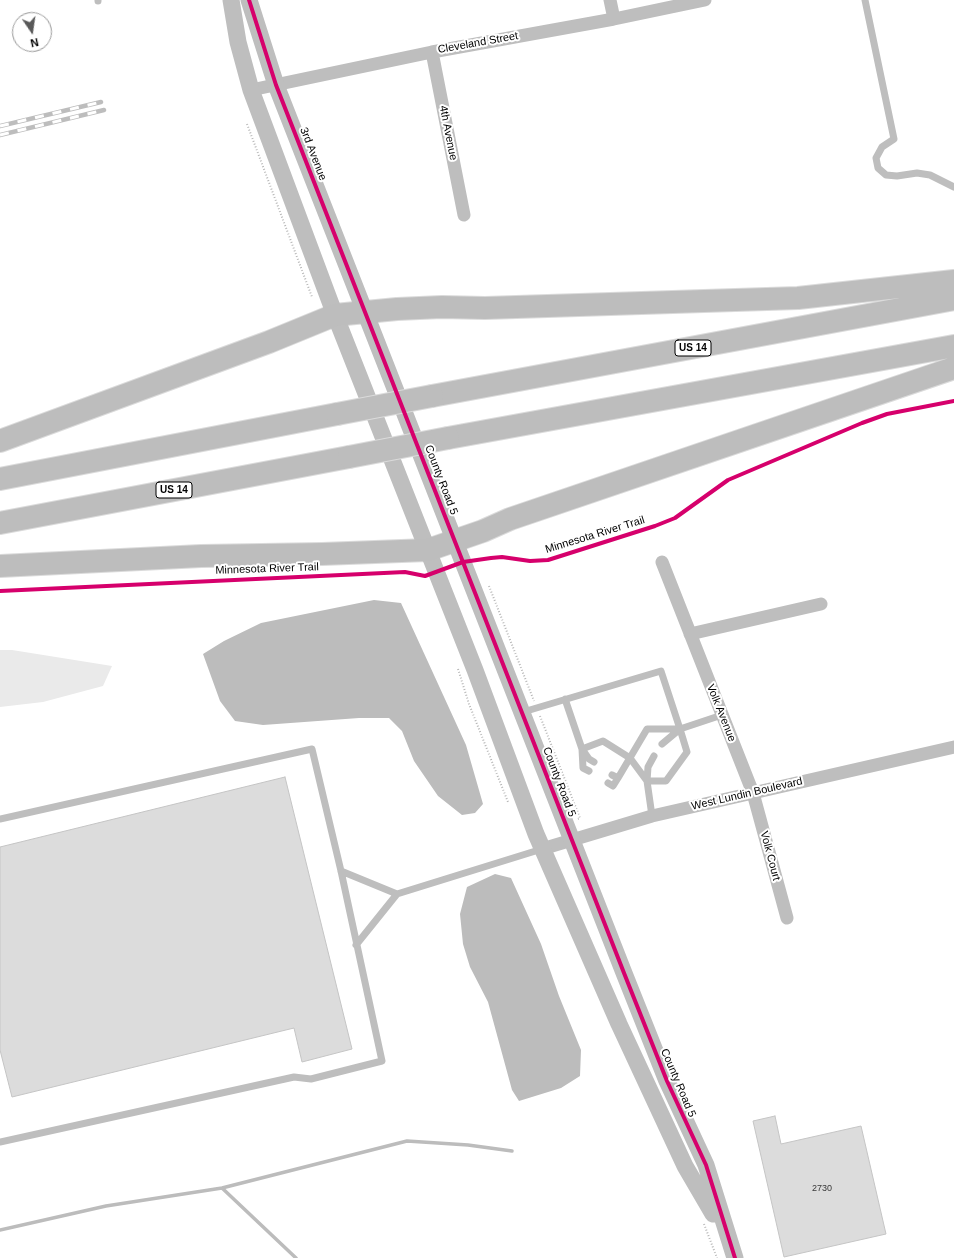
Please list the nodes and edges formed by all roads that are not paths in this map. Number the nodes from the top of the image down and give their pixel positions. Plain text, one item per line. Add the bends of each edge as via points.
1 (231, 0) edge
2 (249, 0) edge
3 (610, 0) edge
4 (705, 0) edge
5 (865, 0) edge
6 (614, 19) junction
7 (432, 52) junction
8 (276, 85) junction
9 (251, 90) junction
10 (954, 187) edge
11 (464, 215) dead end
12 (954, 281) edge
13 (954, 299) edge
14 (365, 312) junction
15 (334, 315) junction
16 (954, 346) edge
17 (954, 368) edge
18 (0, 441) edge
19 (0, 479) edge
20 (0, 523) edge
21 (455, 541) junction
22 (428, 550) junction
23 (662, 562) dead end
24 (0, 566) edge
25 (821, 604) dead end
26 (690, 634) junction
27 (565, 699) junction
28 (523, 712) junction
29 (722, 715) junction
30 (680, 729) junction
31 (662, 744) dead end
32 (954, 748) edge
33 (582, 750) junction
34 (654, 756) dead end
35 (630, 758) junction
36 (594, 762) dead end
37 (589, 771) dead end
38 (646, 781) junction
39 (608, 783) dead end
40 (753, 793) junction
41 (652, 816) junction
42 (0, 819) edge
43 (571, 839) junction
44 (542, 849) junction
45 (341, 871) junction
46 (397, 894) junction
47 (787, 918) dead end
48 (356, 945) junction
49 (0, 1142) edge
50 (728, 1241) junction
51 (735, 1258) edge

1 - 9 street via 238,42
2 - 8 street, 3rd Avenue
3 - 6 street
4 - 6 street, Cleveland Street
5 - 10 lane via 894,139 882,147 876,158 878,168 886,175 930,175
6 - 7 street, Cleveland Street
7 - 8 street, Cleveland Street
7 - 11 street, 4th Avenue
8 - 9 street, Cleveland Street
8 - 14 street, 3rd Avenue
9 - 15 street
12 - 14 highway via 798,298 485,308 442,307
13 - 19 highway, US 14, bridge
14 - 15 highway
14 - 21 street, County Road 5
15 - 18 highway via 254,348
15 - 22 street, County Road 5
16 - 20 highway, US 14, bridge
17 - 21 highway via 510,519
21 - 22 highway
21 - 28 street, County Road 5
22 - 24 highway via 201,556
22 - 44 street, County Road 5
23 - 26 street, Volk Avenue
25 - 26 street
26 - 29 street, Volk Avenue
27 - 28 lane
27 - 30 lane via 661,671
27 - 33 lane
28 - 43 street, County Road 5
29 - 30 lane
29 - 40 street, Volk Avenue
30 - 31 lane
30 - 35 lane via 648,729
30 - 38 lane via 687,752 666,781
32 - 40 street, West Lundin Boulevard
33 - 35 lane via 603,741
33 - 36 lane
33 - 37 lane via 583,768
34 - 38 lane via 648,767
35 - 38 lane
35 - 39 lane via 615,776 612,786
38 - 41 lane
40 - 41 street, West Lundin Boulevard
40 - 47 street, Volk Court
41 - 43 street, West Lundin Boulevard
42 - 45 lane via 312,749
43 - 44 street, West Lundin Boulevard
43 - 50 street, County Road 5 via 667,1081 706,1165
44 - 46 lane
44 - 50 street, County Road 5 via 685,1166
45 - 46 lane
45 - 48 lane
46 - 48 lane
48 - 49 lane via 382,1061 311,1079 294,1077
50 - 51 street, County Road 5

